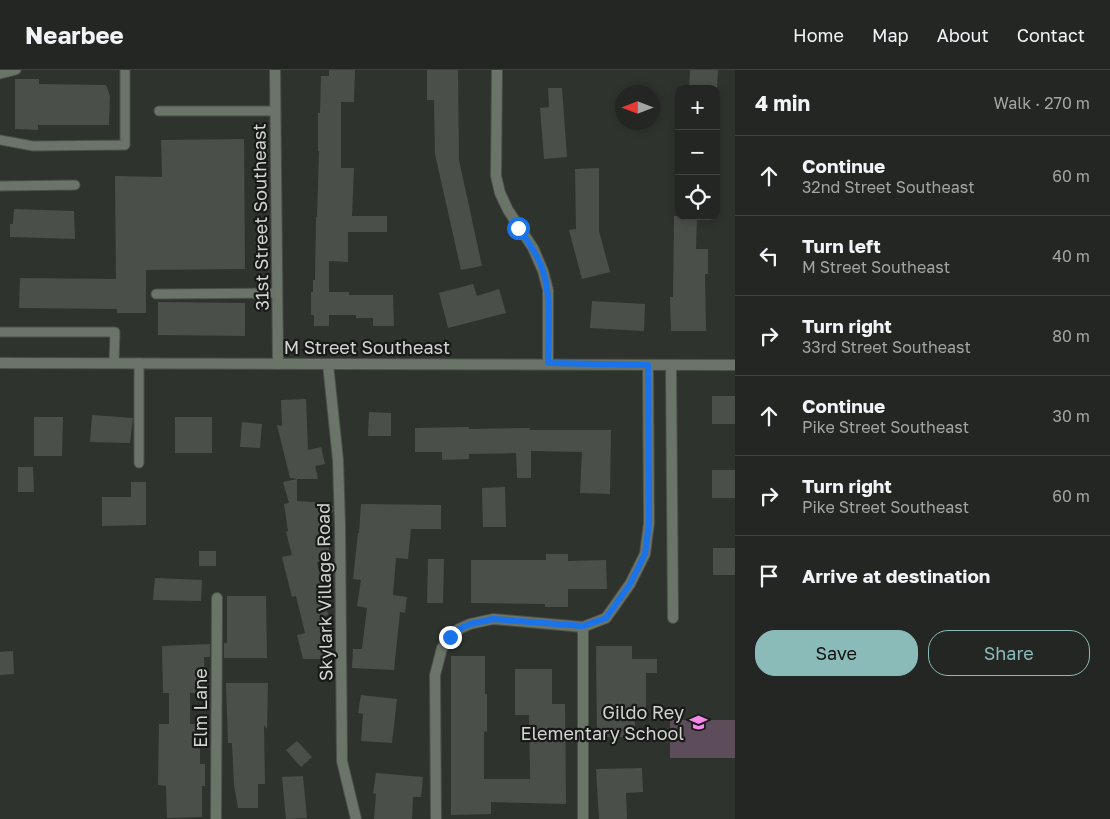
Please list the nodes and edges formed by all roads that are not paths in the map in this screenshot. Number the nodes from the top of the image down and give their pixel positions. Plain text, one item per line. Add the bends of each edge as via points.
1 (16, 70) edge
2 (125, 70) edge
3 (275, 70) edge
4 (497, 70) edge
5 (0, 74) edge
6 (159, 111) dead end
7 (275, 111) junction
8 (0, 140) edge
9 (75, 185) dead end
10 (0, 186) edge
11 (278, 293) junction
12 (156, 294) dead end
13 (0, 332) edge
14 (0, 363) edge
15 (114, 363) junction
16 (139, 363) junction
17 (548, 363) junction
18 (278, 364) junction
19 (328, 364) junction
20 (735, 364) edge
21 (648, 365) junction
22 (671, 365) junction
23 (139, 463) dead end
24 (217, 598) dead end
25 (672, 618) dead end
26 (583, 626) junction
27 (216, 819) edge
28 (356, 819) edge
29 (436, 819) edge
30 (583, 819) edge

1 - 5 lane
2 - 8 lane via 125,145 33,146
3 - 7 street, 31st Street Southeast
4 - 17 street via 496,176 508,210 543,271 548,290
6 - 7 lane
7 - 11 street, 31st Street Southeast
9 - 10 lane
11 - 12 lane
11 - 18 street, 31st Street Southeast
13 - 15 lane via 114,332
14 - 15 street, M Street Southeast
15 - 16 street, M Street Southeast
16 - 18 street, M Street Southeast
16 - 23 lane
17 - 19 street, M Street Southeast
17 - 21 street, M Street Southeast
18 - 19 street, M Street Southeast
19 - 28 street, Skylark Village Road via 338,460 342,761
20 - 22 street, M Street Southeast
21 - 22 street, M Street Southeast
21 - 26 street via 649,523 645,554 630,584 606,618
22 - 25 street
24 - 27 street, Elm Lane
26 - 29 street via 493,619 470,624 450,637 442,648 435,675
26 - 30 street

